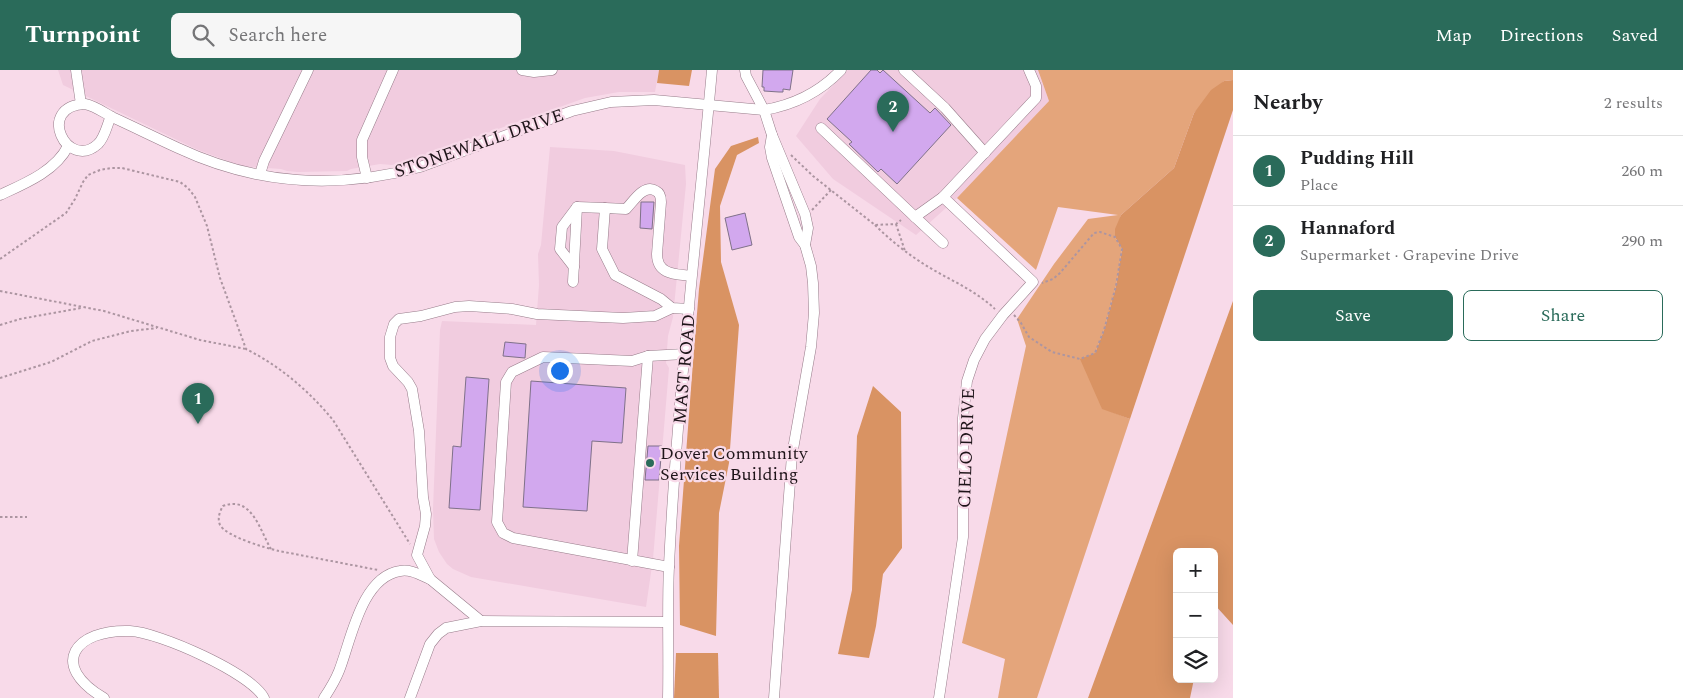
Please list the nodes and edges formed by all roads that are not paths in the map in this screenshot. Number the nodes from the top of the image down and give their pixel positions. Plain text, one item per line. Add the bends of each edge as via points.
1 (76, 70) edge
2 (308, 70) edge
3 (393, 70) edge
4 (522, 70) edge
5 (552, 70) edge
6 (712, 70) edge
7 (745, 70) edge
8 (842, 70) edge
9 (904, 70) edge
10 (1030, 70) edge
11 (81, 104) junction
12 (709, 105) junction
13 (764, 110) junction
14 (111, 116) junction
15 (821, 128) dead end
16 (68, 146) junction
17 (985, 153) junction
18 (260, 174) junction
19 (367, 178) junction
20 (0, 195) edge
21 (943, 197) junction
22 (577, 207) junction
23 (605, 208) junction
24 (915, 217) junction
25 (944, 243) dead end
26 (574, 267) junction
27 (691, 276) junction
28 (573, 282) dead end
29 (672, 308) junction
30 (688, 309) junction
31 (685, 354) junction
32 (648, 356) junction
33 (632, 561) junction
34 (669, 567) junction
35 (430, 579) junction
36 (481, 621) junction
37 (667, 622) junction
38 (262, 695) edge
39 (104, 698) edge
40 (270, 698) edge
41 (324, 698) edge
42 (410, 698) edge
43 (668, 698) edge
44 (774, 698) edge
45 (939, 698) edge

1 - 11 street
2 - 18 street
3 - 19 street via 362,140
4 - 5 street
6 - 12 street, MAST ROAD
7 - 13 street
8 - 13 street via 806,97
9 - 17 street via 945,108
10 - 17 street via 1036,86 1036,98
11 - 14 street, STONEWALL DRIVE
11 - 16 street via 70,107 60,118 59,133
12 - 13 street, STONEWALL DRIVE
12 - 19 street, STONEWALL DRIVE via 635,100 592,106 420,167
12 - 27 street, MAST ROAD
13 - 44 street via 772,135 772,158 799,237 805,245 813,283 814,313 792,464
14 - 16 street via 97,144 83,150
14 - 18 street, STONEWALL DRIVE via 213,163
15 - 24 street
16 - 20 street via 54,166
17 - 21 street
18 - 19 street, STONEWALL DRIVE via 312,182
21 - 24 street
21 - 45 street, CIELO DRIVE via 1033,282 985,339 967,381 963,418 963,537
22 - 23 street
22 - 26 street
22 - 26 street via 562,227 560,249
23 - 27 street via 626,209 644,191 657,191 661,202 658,263 669,273
23 - 29 street via 602,248 616,275
24 - 25 street
26 - 28 street
27 - 30 street, MAST ROAD
29 - 30 street
29 - 35 street via 655,316 623,318 537,314 469,306 399,320 394,324 390,358 412,389 419,431 426,514 417,555
30 - 31 street, MAST ROAD
31 - 32 street
31 - 34 street, MAST ROAD
32 - 33 street
32 - 33 street via 632,362 543,357 512,372 506,382 497,522 503,533 513,538
33 - 34 street
34 - 37 street, MAST ROAD
35 - 36 street
35 - 41 street via 401,571 374,586 356,620 339,672
36 - 37 street
36 - 42 street via 446,628 438,634 430,644
37 - 43 street, MAST ROAD
38 - 39 street via 250,683 207,657 131,631 99,635 86,640 73,653 74,671 93,692
38 - 40 street

